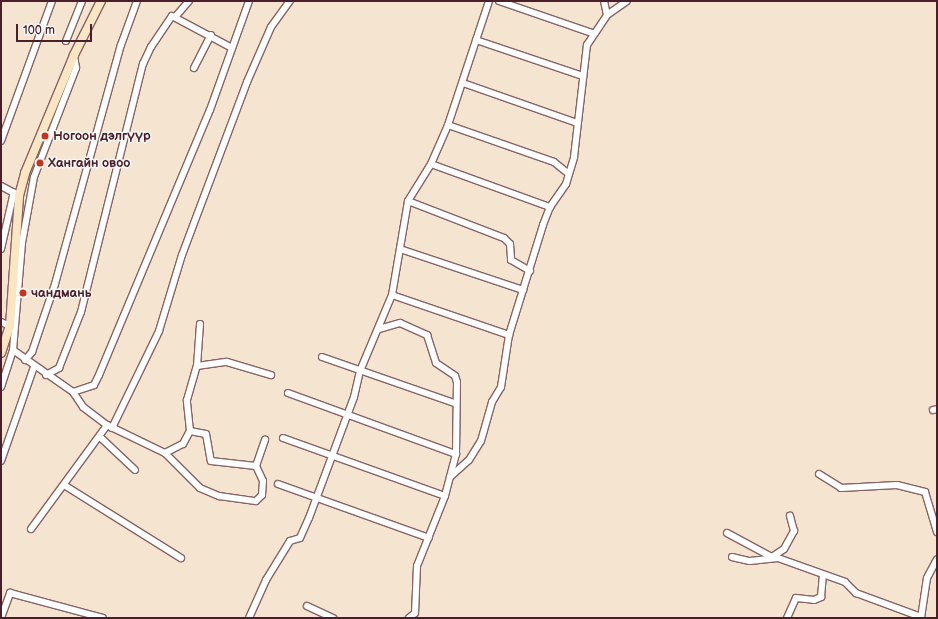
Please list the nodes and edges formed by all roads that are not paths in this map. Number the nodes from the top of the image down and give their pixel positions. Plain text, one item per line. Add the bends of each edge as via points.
1 (52, 1) edge
2 (82, 1) edge
3 (102, 1) edge
4 (137, 1) edge
5 (188, 1) edge
6 (249, 1) edge
7 (290, 1) edge
8 (489, 1) edge
9 (499, 1) edge
10 (604, 1) edge
11 (628, 1) edge
12 (176, 16) junction
13 (607, 16) junction
14 (592, 33) junction
15 (211, 35) junction
16 (476, 40) junction
17 (66, 41) dead end
18 (232, 48) junction
19 (74, 55) junction
20 (194, 68) dead end
21 (583, 76) junction
22 (463, 83) junction
23 (577, 123) junction
24 (448, 124) junction
25 (1, 141) edge
26 (431, 164) junction
27 (25, 173) junction
28 (569, 174) junction
29 (34, 177) junction
30 (1, 186) edge
31 (16, 194) junction
32 (408, 201) junction
33 (550, 207) junction
34 (1, 249) edge
35 (400, 249) junction
36 (530, 271) junction
37 (15, 286) junction
38 (523, 290) junction
39 (392, 295) junction
40 (1, 322) edge
41 (200, 324) dead end
42 (10, 326) junction
43 (379, 329) junction
44 (509, 335) junction
45 (13, 350) junction
46 (1, 353) edge
47 (322, 357) dead end
48 (25, 360) junction
49 (197, 366) junction
50 (34, 367) junction
51 (360, 371) junction
52 (46, 375) junction
53 (271, 375) dead end
54 (1, 387) edge
55 (73, 392) junction
56 (288, 393) dead end
57 (454, 403) junction
58 (348, 414) junction
59 (110, 426) junction
60 (190, 431) junction
61 (100, 437) junction
62 (283, 438) dead end
63 (265, 440) dead end
64 (166, 453) junction
65 (456, 454) junction
66 (332, 455) junction
67 (1, 462) edge
68 (256, 466) junction
69 (135, 470) dead end
70 (820, 474) dead end
71 (450, 477) junction
72 (278, 484) dead end
73 (64, 485) junction
74 (445, 496) junction
75 (317, 497) junction
76 (790, 516) dead end
77 (31, 529) dead end
78 (937, 532) edge
79 (727, 534) dead end
80 (429, 538) junction
81 (732, 557) dead end
82 (772, 557) junction
83 (181, 558) dead end
84 (937, 559) edge
85 (823, 576) junction
86 (307, 606) dead end
87 (70, 608) junction
88 (1, 618) edge
89 (89, 618) edge
90 (104, 618) edge
91 (249, 618) edge
92 (333, 618) edge
93 (409, 618) edge
94 (786, 618) edge
95 (921, 618) edge

1 - 25 street
2 - 17 street
3 - 19 main road
4 - 48 street via 121,45 55,284 32,352
5 - 12 street
6 - 18 street
7 - 59 street via 271,27 247,82 182,255 159,331
8 - 16 street
9 - 14 street
10 - 13 street
11 - 13 street
12 - 15 street
12 - 52 street via 166,24 143,64 81,312 59,368
13 - 14 street
14 - 21 street
15 - 18 street
15 - 20 street
16 - 21 street
16 - 22 street
18 - 55 street via 210,110 100,375 94,386
19 - 27 main road
19 - 29 street via 76,68
21 - 23 street
22 - 23 street
22 - 24 street
23 - 28 street
24 - 26 street
24 - 28 street via 554,162
26 - 32 street
26 - 33 street
27 - 29 street
27 - 31 main road
28 - 33 street
29 - 37 street
30 - 31 street
31 - 34 street
31 - 37 main road
32 - 35 street
32 - 36 street via 504,238 510,244 511,260
33 - 36 street
35 - 38 street
35 - 39 street
36 - 38 street
37 - 42 main road
37 - 45 street
38 - 44 street
39 - 43 street
39 - 44 street
40 - 42 street
41 - 49 street
42 - 46 main road
43 - 51 street
43 - 57 street via 400,323 426,335 436,363 455,376
44 - 71 street via 501,387 492,402 481,442 469,460
45 - 48 street
45 - 54 street
47 - 51 street
48 - 50 street
49 - 53 street via 227,362
49 - 60 street via 187,400
50 - 52 street
50 - 67 street
51 - 57 street
51 - 58 street
52 - 55 street
55 - 59 street via 83,407
56 - 58 street
57 - 65 street
58 - 65 street
58 - 66 street
59 - 61 street
59 - 64 street
60 - 64 street via 182,444
60 - 68 street via 206,434 211,461
61 - 69 street
61 - 73 street
62 - 66 street
63 - 68 street
64 - 68 street via 200,488 229,499 256,501 262,495 265,488
65 - 71 street
66 - 74 street
66 - 75 street
70 - 78 street via 841,488 897,485 925,492
71 - 74 street
72 - 75 street
73 - 77 street
73 - 83 street
74 - 80 street
75 - 80 street
75 - 91 street via 300,538 290,541
76 - 82 street via 794,531 784,549
79 - 82 street
80 - 93 street via 418,566 415,613
81 - 82 street via 750,561
82 - 85 street
84 - 95 street via 927,578
85 - 94 street via 821,597 796,598
85 - 95 street via 845,582 856,594
86 - 92 street
87 - 88 street via 12,590
87 - 89 street
87 - 90 street

